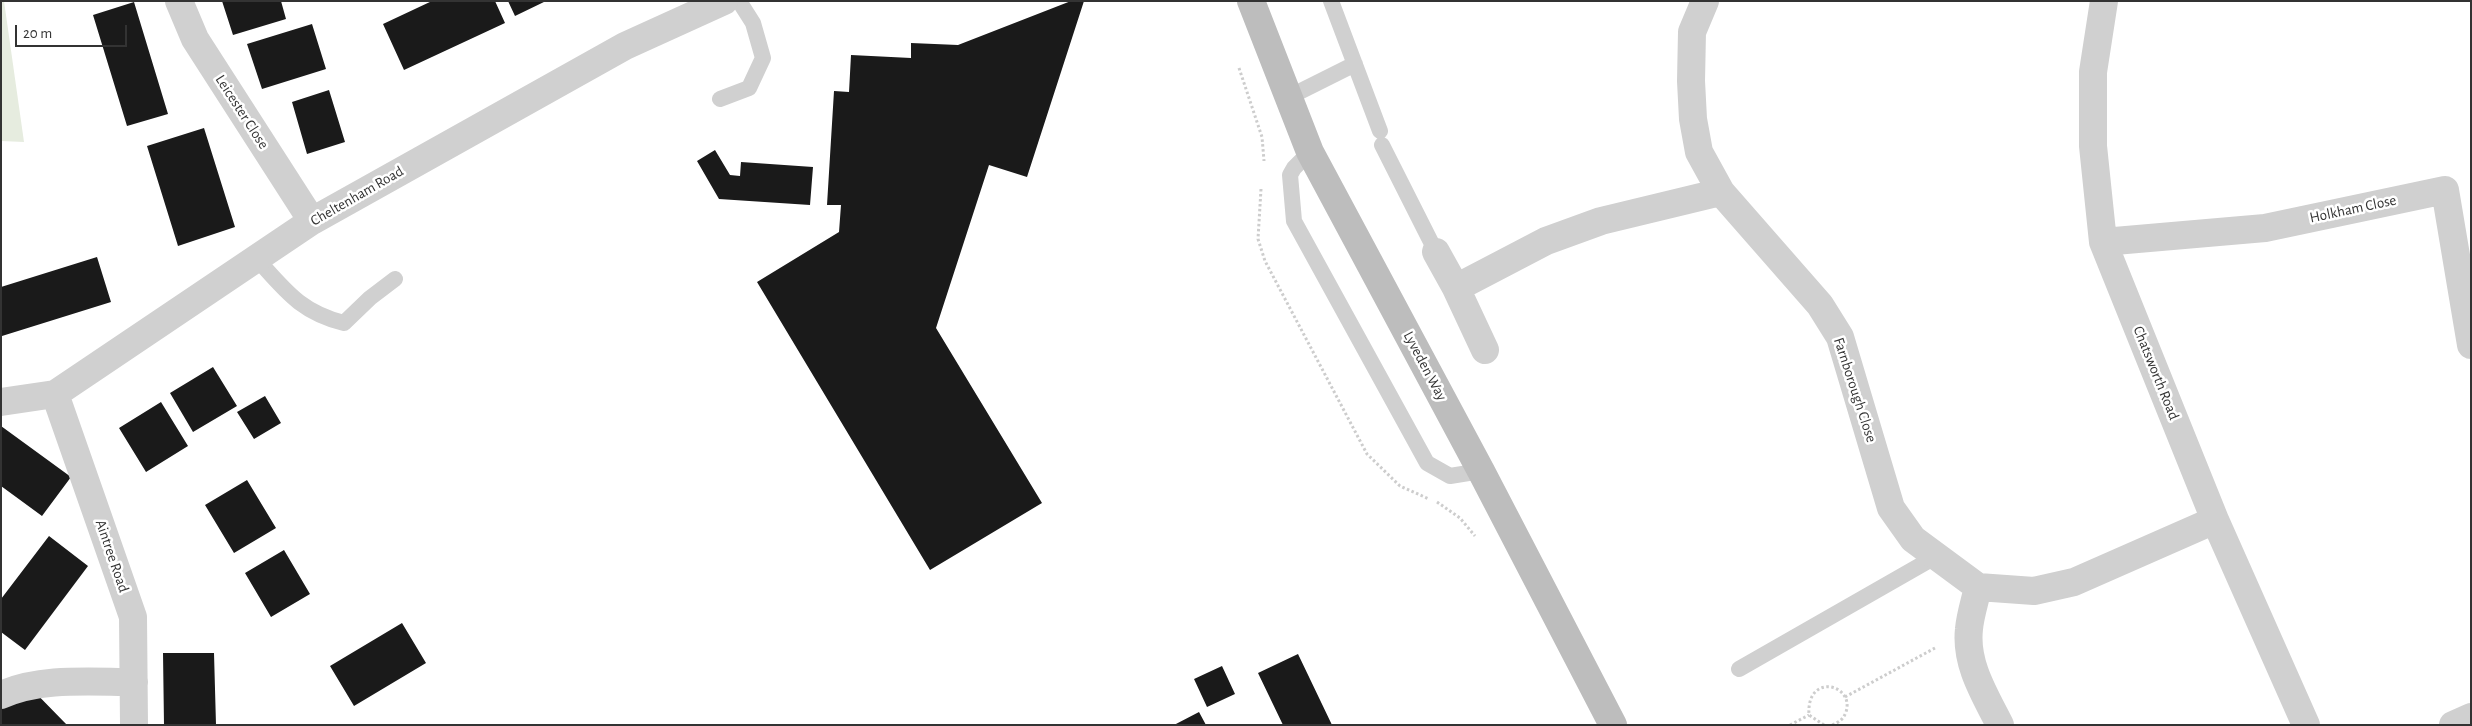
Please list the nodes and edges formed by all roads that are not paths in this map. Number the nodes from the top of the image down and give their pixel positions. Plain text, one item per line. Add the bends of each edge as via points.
1 (178, 1) edge
2 (724, 1) edge
3 (739, 1) edge
4 (1251, 1) edge
5 (1331, 1) edge
6 (1705, 1) edge
7 (2104, 1) edge
8 (672, 12) edge
9 (1355, 64) junction
10 (1287, 98) junction
11 (720, 100) dead end
12 (1310, 152) junction
13 (1721, 192) junction
14 (312, 220) junction
15 (2103, 242) junction
16 (1436, 252) joint
17 (256, 258) junction
18 (395, 280) dead end
19 (1456, 288) junction
20 (2471, 345) edge
21 (1485, 350) dead end
22 (55, 394) junction
23 (1, 402) edge
24 (1481, 471) junction
25 (2215, 520) junction
26 (1936, 557) junction
27 (1978, 587) junction
28 (1739, 669) dead end
29 (134, 682) junction
30 (1, 695) edge
31 (2471, 717) edge
32 (134, 725) edge
33 (1613, 725) edge
34 (2000, 725) edge
35 (2306, 725) edge
36 (2452, 725) edge

1 - 14 street, Leicester Close via 195,39
2 - 8 street, Cheltenham Road
3 - 11 lane via 753,23 763,58 749,88
4 - 10 street, Lyveden Way
5 - 9 lane
6 - 13 street, Farnborough Close via 1692,32 1693,119 1699,152
7 - 15 street, Chatsworth Road via 2093,72 2093,146
8 - 14 street, Cheltenham Road via 625,46
9 - 10 lane
9 - 16 lane via 1381,138
10 - 12 street, Lyveden Way
12 - 24 street, Lyveden Way
12 - 24 lane via 1290,175 1294,220 1427,463 1450,476
13 - 19 street via 1601,221 1546,241
13 - 26 street, Farnborough Close via 1820,305 1840,337 1891,508 1913,539
14 - 17 street, Cheltenham Road
15 - 20 street, Holkham Close via 2265,228 2445,190
15 - 25 street, Chatsworth Road
16 - 19 street
17 - 18 lane via 294,300 323,318 344,323
17 - 22 street, Cheltenham Road
19 - 21 street
22 - 23 street, Cheltenham Road
22 - 29 street, Aintree Road via 133,617
24 - 33 street, Lyveden Way
25 - 27 street via 2074,582 2034,591
25 - 35 street, Chatsworth Road
26 - 27 street, Farnborough Close
26 - 28 lane
27 - 34 street via 1969,630 1971,660
29 - 30 street via 66,682 18,687
29 - 32 street, Aintree Road
31 - 36 street

